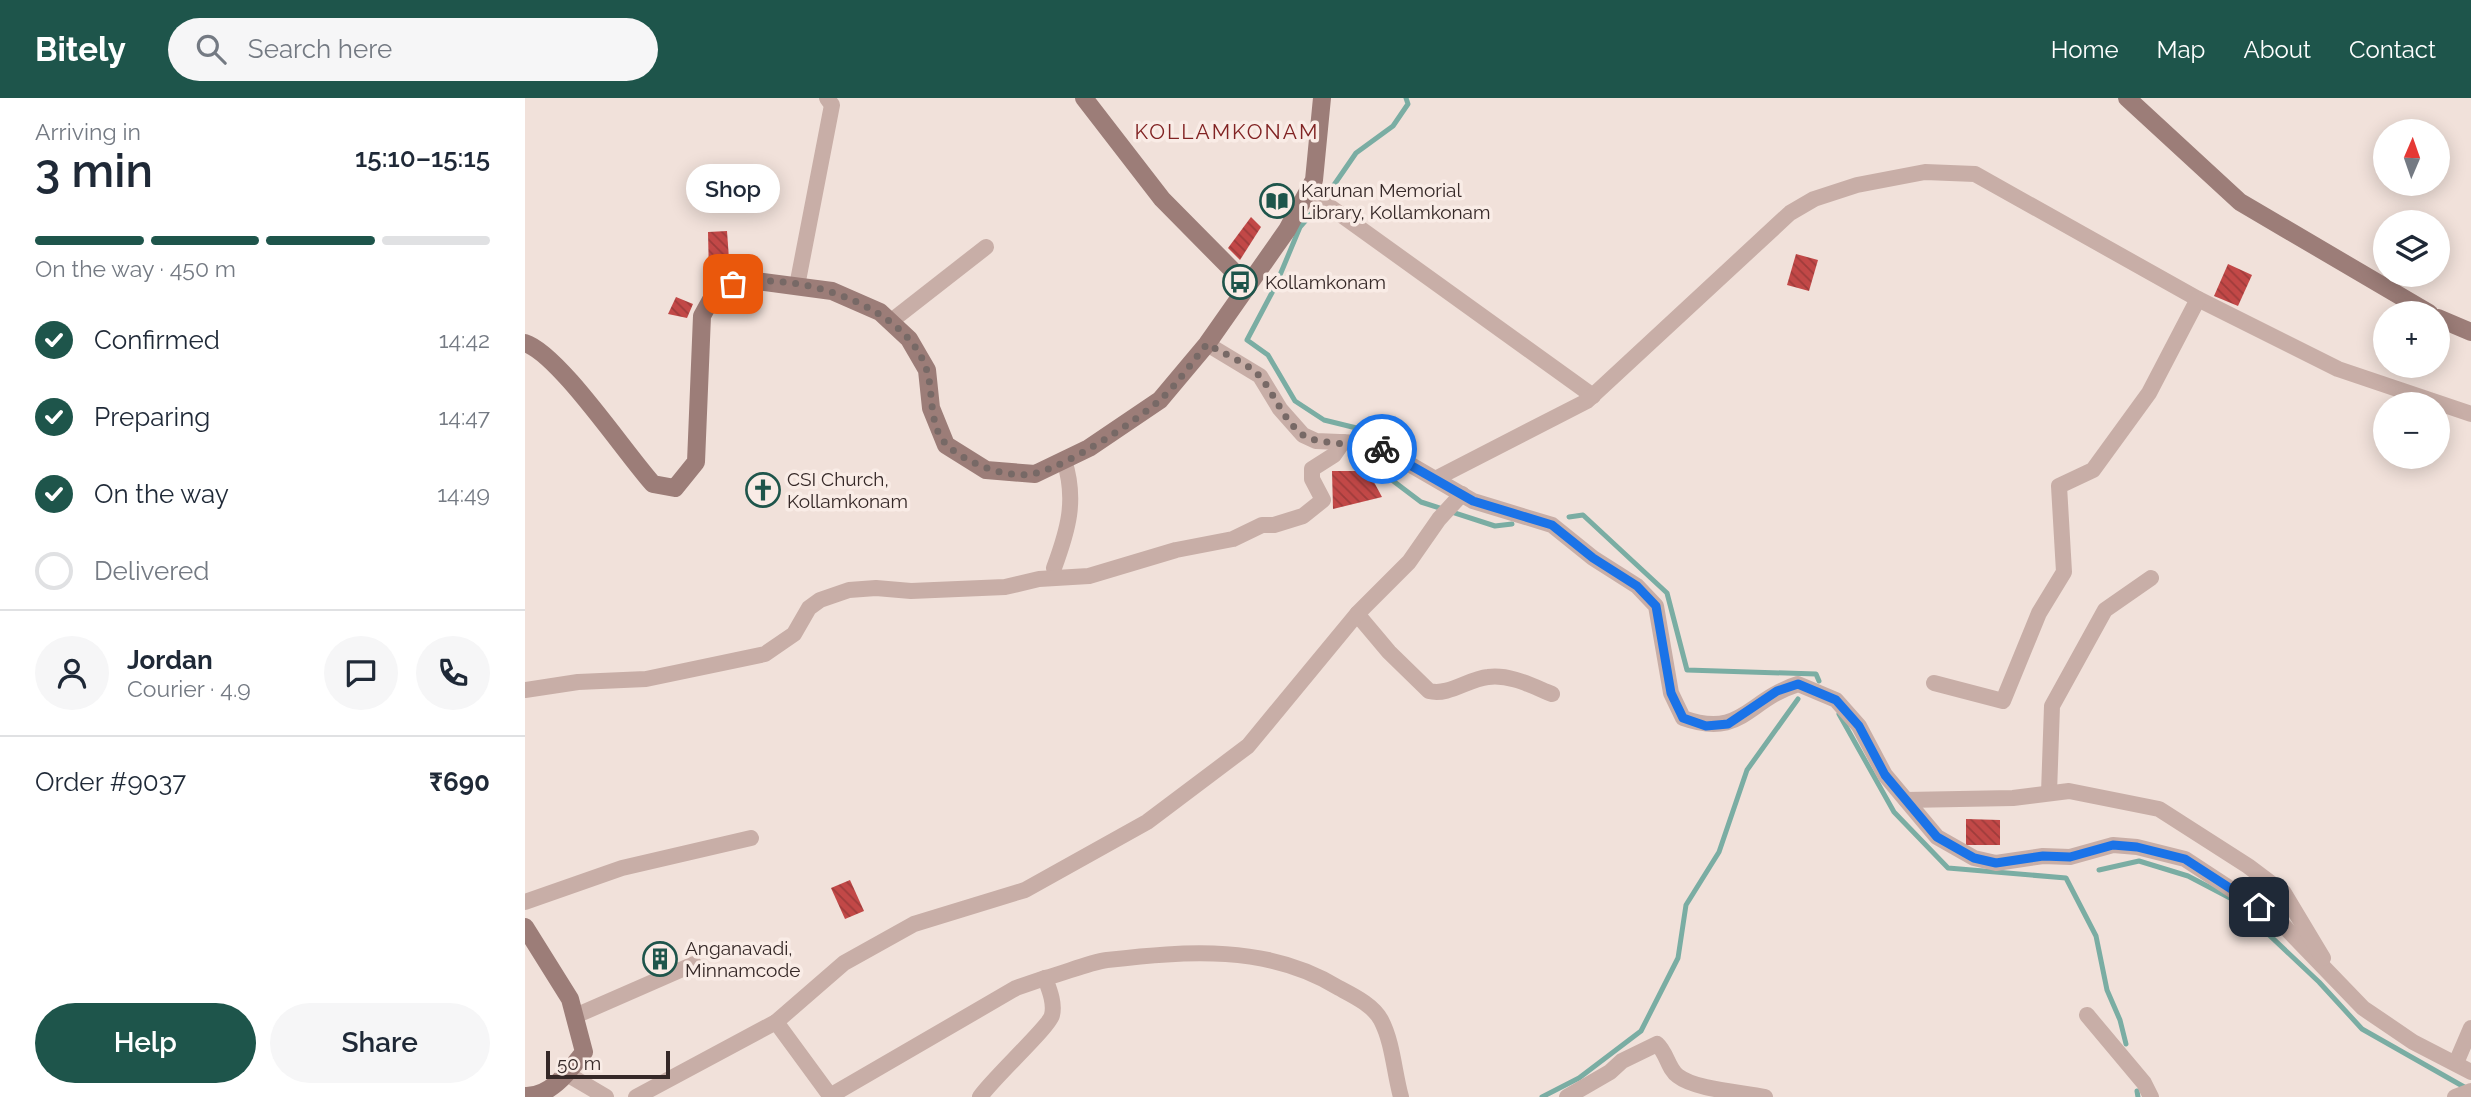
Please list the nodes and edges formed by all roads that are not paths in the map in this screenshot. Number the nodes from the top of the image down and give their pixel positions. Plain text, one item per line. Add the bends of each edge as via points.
1 (827, 98) edge
2 (1084, 98) edge
3 (1322, 98) edge
4 (2127, 98) edge
5 (1311, 193) junction
6 (986, 247) dead end
7 (797, 286) junction
8 (1248, 286) junction
9 (2198, 299) junction
10 (2408, 301) edge
11 (890, 322) junction
12 (2450, 323) edge
13 (2471, 332) edge
14 (525, 344) edge
15 (1207, 344) junction
16 (1593, 396) junction
17 (2471, 414) edge
18 (1343, 442) junction
19 (1065, 460) junction
20 (1437, 478) junction
21 (1458, 498) junction
22 (1053, 568) dead end
23 (2151, 578) dead end
24 (1357, 614) junction
25 (1934, 683) dead end
26 (525, 690) edge
27 (1552, 694) dead end
28 (2049, 793) junction
29 (1906, 800) junction
30 (751, 838) dead end
31 (525, 902) edge
32 (525, 927) edge
33 (694, 964) dead end
34 (1045, 978) junction
35 (2340, 986) junction
36 (2087, 1015) dead end
37 (575, 1016) junction
38 (776, 1022) junction
39 (2471, 1028) edge
40 (2456, 1063) junction
41 (2471, 1072) edge
42 (567, 1074) junction
43 (2471, 1091) edge
44 (525, 1096) edge
45 (606, 1097) edge
46 (636, 1097) edge
47 (830, 1097) edge
48 (980, 1097) edge
49 (1401, 1097) edge
50 (1567, 1097) edge
51 (1765, 1097) edge
52 (2151, 1097) edge
53 (2455, 1097) edge

1 - 7 street via 832,105
2 - 8 main road via 1162,199
3 - 5 main road
4 - 10 main road via 2240,202
5 - 8 main road
5 - 16 street
6 - 11 street
7 - 11 main road via 832,291 880,312
7 - 14 main road via 749,280 718,287 702,316 696,462 675,488 653,484 573,386 537,347
8 - 15 main road
9 - 16 street via 1975,174 1925,172 1857,185 1814,199 1790,213
9 - 17 street via 2337,369
9 - 25 street via 2149,393 2093,470 2059,486 2064,572 2039,613 2003,701
11 - 19 main road via 909,339 927,370 931,408 946,445 986,470 1035,474
12 - 13 main road
15 - 18 street via 1261,376 1280,409 1303,435 1316,441
15 - 19 main road via 1160,400
16 - 20 street
18 - 20 street via 1385,450
18 - 26 street via 1312,469 1323,500 1303,516 1262,525 1233,539 1197,544 1089,576 1039,579 1005,587 849,590 809,608 794,634 765,654 646,679
19 - 22 street via 1072,499 1068,528
20 - 21 street
21 - 24 street via 1409,562
21 - 29 street via 1552,525 1637,586 1656,606 1671,693 1683,718 1706,726 1728,724 1777,691 1798,684 1836,700 1859,726 1885,775
23 - 28 street via 2105,610 2052,706
24 - 27 street via 1429,691 1438,693 1486,677 1507,677
24 - 38 street via 1248,746 1147,822 1025,890 914,924 844,963
28 - 29 street
28 - 35 street via 2069,791 2159,809 2248,866 2284,893
29 - 35 street via 1937,837 1974,858 1996,863 2070,857 2113,845 2185,859 2277,920
30 - 31 street via 622,869
32 - 37 main road via 571,999
33 - 37 street
34 - 47 street via 1016,988
34 - 48 street via 1052,1003 1048,1027 1022,1048
34 - 49 street via 1104,961 1182,953 1256,956 1321,976 1374,1010 1381,1020
35 - 40 street via 2413,1042
36 - 52 street
37 - 42 main road via 584,1052
38 - 46 street
38 - 47 street
39 - 40 street
40 - 41 street
42 - 44 main road via 562,1082 533,1097
42 - 45 street
43 - 53 street
50 - 51 street via 1622,1060 1657,1044 1675,1074 1689,1083

